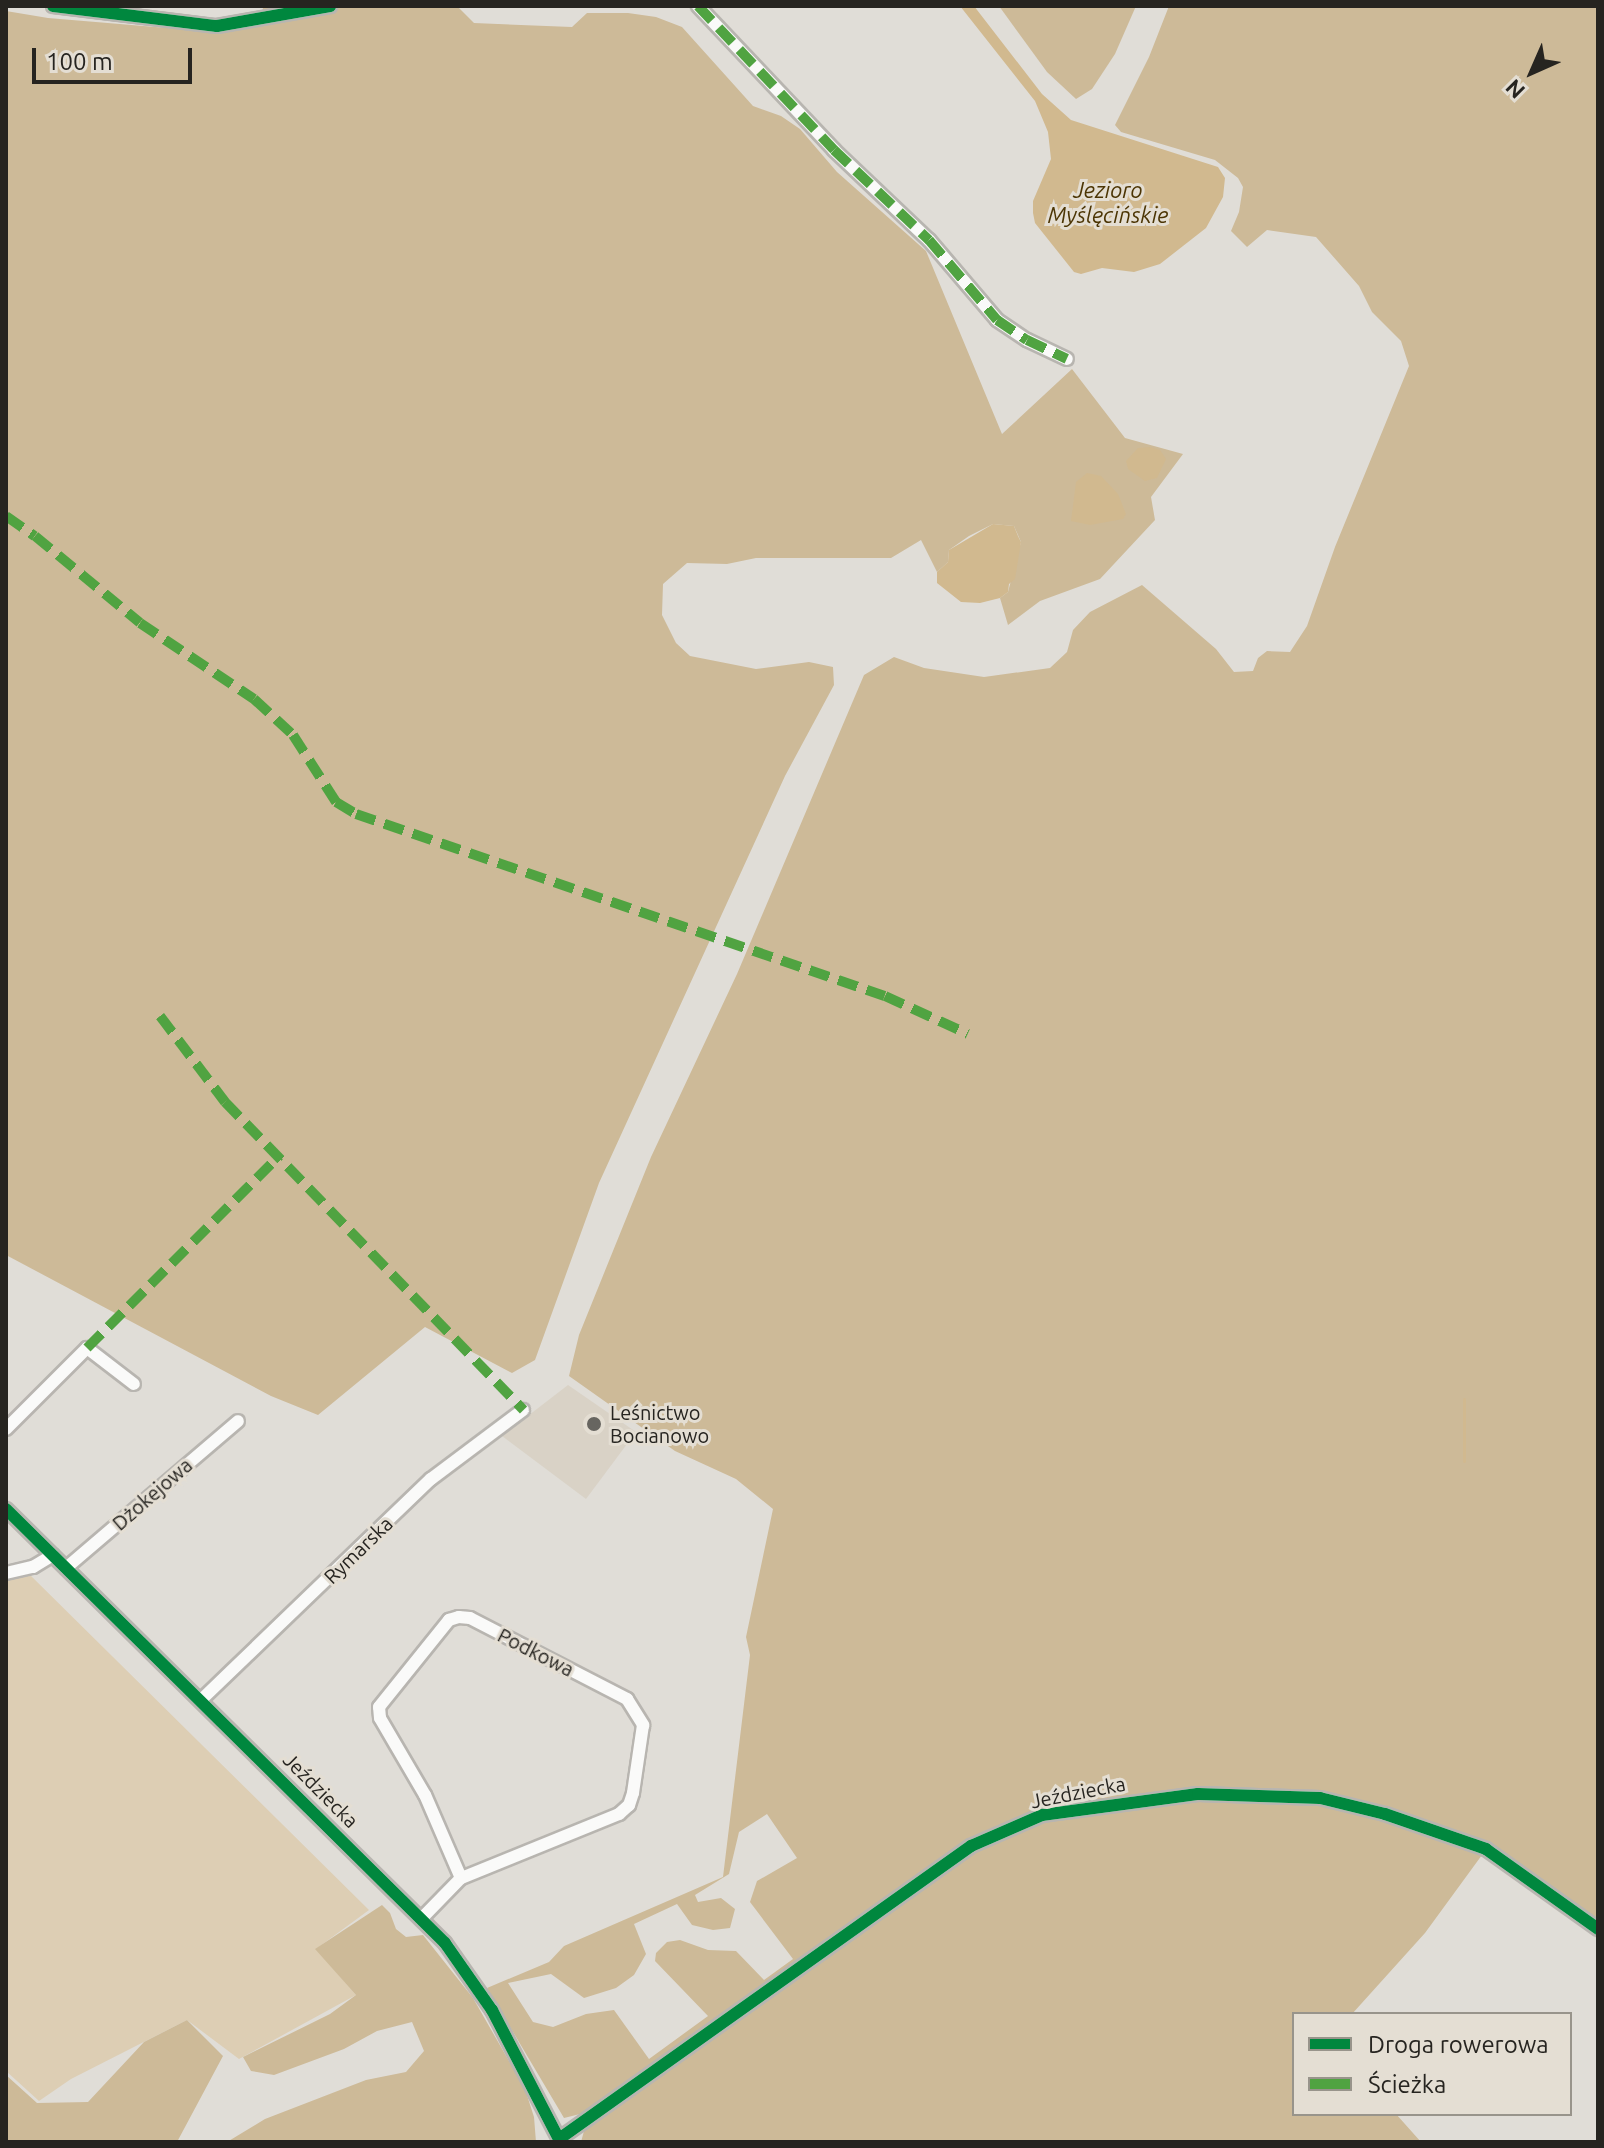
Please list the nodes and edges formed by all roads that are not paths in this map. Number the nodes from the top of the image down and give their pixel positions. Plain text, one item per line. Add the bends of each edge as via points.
1 (53, 6) edge
2 (330, 6) edge
3 (698, 6) edge
4 (1067, 359) dead end
5 (134, 1384) dead end
6 (523, 1410) dead end
7 (238, 1421) dead end
8 (6, 1429) edge
9 (6, 1509) edge
10 (53, 1555) junction
11 (66, 1568) junction
12 (6, 1573) edge
13 (201, 1700) junction
14 (461, 1878) junction
15 (422, 1918) junction
16 (1598, 1929) edge

1 - 2 street via 217,26
3 - 4 street via 834,150 929,240 997,320
5 - 8 street via 87,1348
6 - 13 street, Rymarska via 431,1479
7 - 11 street, Dżokejowa
9 - 10 street, Jeździecka
10 - 11 street, Jeździecka
10 - 12 street via 33,1567
11 - 13 street, Jeździecka
13 - 15 street, Jeździecka
14 - 14 street, Podkowa via 379,1707 449,1620 459,1617 627,1699 643,1725 633,1793 619,1814
14 - 15 street, Podkowa
15 - 16 street, Jeździecka via 492,2010 559,2139 971,1846 1042,1815 1198,1794 1320,1798 1486,1849

